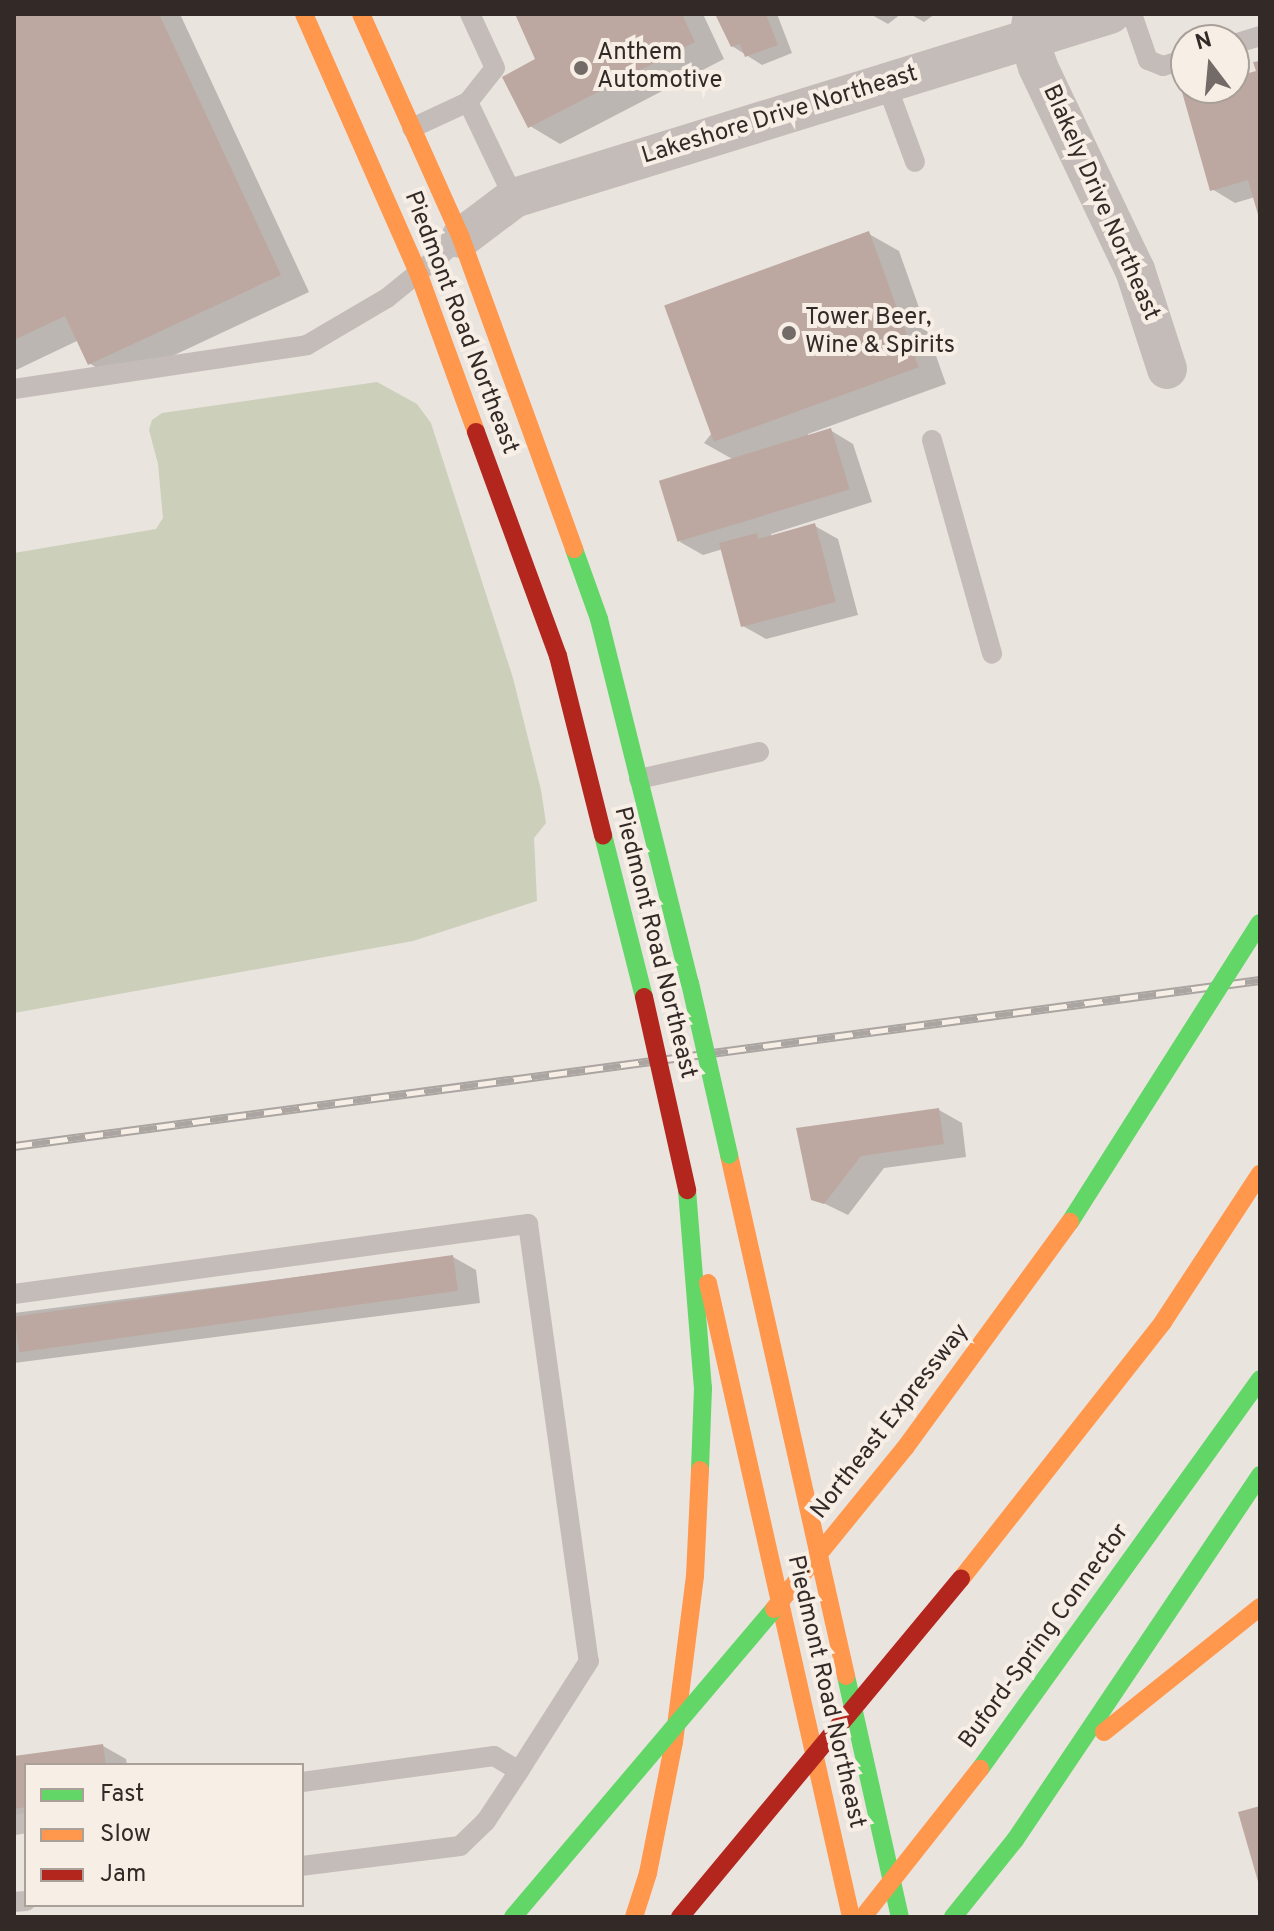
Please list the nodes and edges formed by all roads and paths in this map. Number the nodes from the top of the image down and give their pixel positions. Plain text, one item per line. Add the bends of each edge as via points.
1 (304, 14) edge
2 (361, 14) edge
3 (470, 14) edge
4 (1110, 14) edge
5 (1132, 14) edge
6 (1031, 27) edge
7 (1170, 64) edge
8 (886, 83) junction
9 (468, 102) junction
10 (412, 128) junction
11 (915, 162) dead end
12 (514, 198) junction
13 (461, 238) junction
14 (419, 275) junction
15 (1167, 369) dead end
16 (14, 389) edge
17 (932, 440) dead end
18 (992, 654) dead end
19 (759, 752) dead end
20 (639, 779) junction
21 (1260, 923) edge
22 (1260, 1174) edge
23 (687, 1190) junction
24 (14, 1294) edge
25 (1260, 1379) edge
26 (1260, 1475) edge
27 (1260, 1607) edge
28 (1065, 1765) junction
29 (519, 1771) junction
30 (304, 1782) edge
31 (304, 1866) edge
32 (513, 1917) edge
33 (634, 1917) edge
34 (680, 1917) edge
35 (851, 1917) edge
36 (863, 1917) edge
37 (900, 1917) edge
38 (953, 1917) edge

1 - 14 main road, Piedmont Road Northeast
2 - 10 main road, Piedmont Road Northeast
3 - 9 lane via 495,68
4 - 6 street, Lakeshore Drive Northeast
5 - 7 lane via 1148,60
6 - 8 street, Lakeshore Drive Northeast
6 - 15 street, Blakely Drive Northeast via 1038,67 1135,270
8 - 11 lane
8 - 12 street, Lakeshore Drive Northeast
9 - 10 lane
9 - 12 lane
10 - 13 main road, Piedmont Road Northeast
12 - 13 street, Lakeshore Drive Northeast
13 - 14 lane
13 - 20 main road, Piedmont Road Northeast via 599,619
14 - 16 lane via 307,345
14 - 23 main road, Piedmont Road Northeast, bridge via 558,656
17 - 18 lane
19 - 20 lane
20 - 37 main road, Piedmont Road Northeast, bridge via 690,983
21 - 32 main road, Northeast Expressway, bridge via 1060,1238 905,1448 694,1707
22 - 34 main road, bridge via 1163,1322 968,1570
23 - 33 main road via 703,1388 695,1576 674,1742
23 - 35 main road, Piedmont Road Northeast
24 - 29 lane via 528,1224 589,1661
25 - 36 main road, Buford-Spring Connector, bridge via 980,1769
26 - 28 main road
27 - 28 main road
28 - 38 main road via 1015,1840
29 - 30 lane via 494,1756
29 - 31 lane via 486,1821 460,1846

